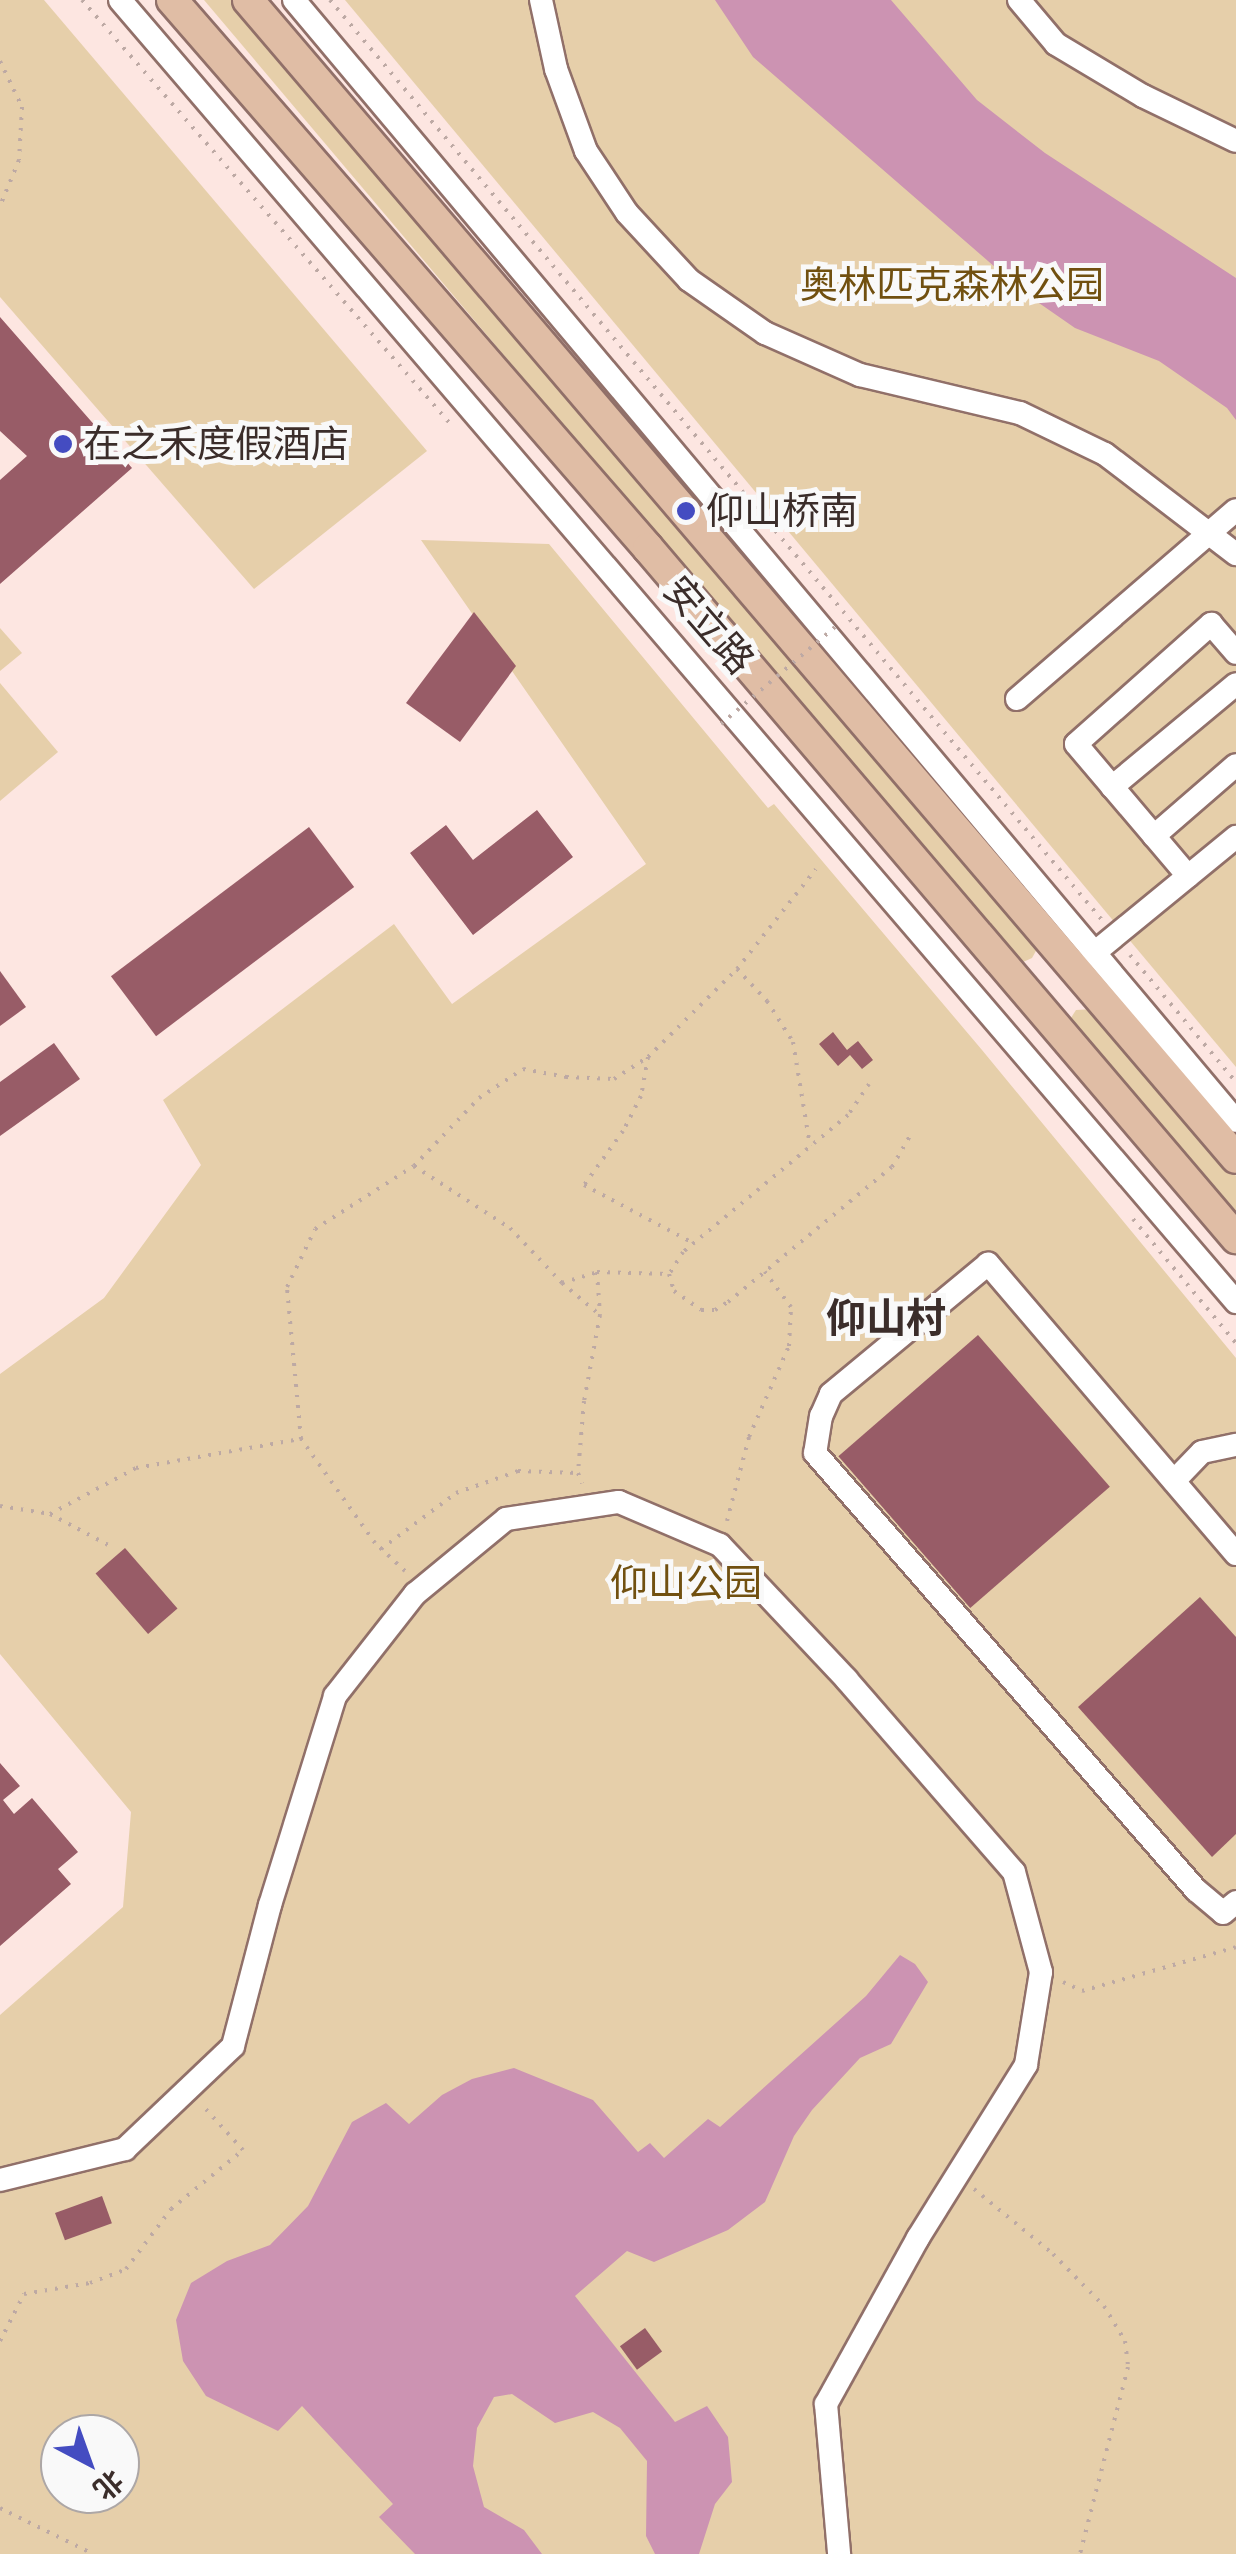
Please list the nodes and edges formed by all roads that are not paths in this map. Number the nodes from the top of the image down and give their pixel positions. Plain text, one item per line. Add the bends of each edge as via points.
1 (120, 0) edge
2 (172, 0) edge
3 (248, 0) edge
4 (294, 0) edge
5 (541, 0) edge
6 (1019, 0) edge
7 (1236, 141) edge
8 (1236, 510) edge
9 (1210, 532) junction
10 (1236, 554) edge
11 (1236, 653) edge
12 (1236, 684) edge
13 (1017, 699) dead end
14 (1236, 766) edge
15 (1112, 787) junction
16 (1154, 836) junction
17 (1236, 836) edge
18 (1188, 876) junction
19 (1093, 954) junction
20 (1236, 1121) edge
21 (1236, 1158) edge
22 (1236, 1238) edge
23 (1236, 1302) edge
24 (1236, 1445) edge
25 (1174, 1481) junction
26 (1232, 1542) edge
27 (1236, 1902) edge
28 (0, 2180) edge
29 (838, 2554) edge

1 - 23 street, 安立路 via 996,1038
2 - 22 main road, 安立路
3 - 21 main road, 安立路
4 - 19 street
5 - 9 street via 556,68 586,151 627,213 689,280 765,333 860,375 1020,412 1105,454
6 - 7 street via 1056,44
8 - 9 street
9 - 10 street
9 - 13 street
11 - 15 street via 1211,624 1076,744
12 - 15 street
14 - 16 street
15 - 16 street
16 - 18 street
17 - 18 street
18 - 19 street
19 - 20 street
24 - 25 street via 1202,1452
25 - 26 street
25 - 27 street via 988,1264 830,1394 815,1453 1196,1890 1223,1913
28 - 29 street via 125,2149 233,2046 335,1696 424,1587 506,1519 619,1502 720,1545 1014,1872 1041,1972 1026,2065 826,2404

